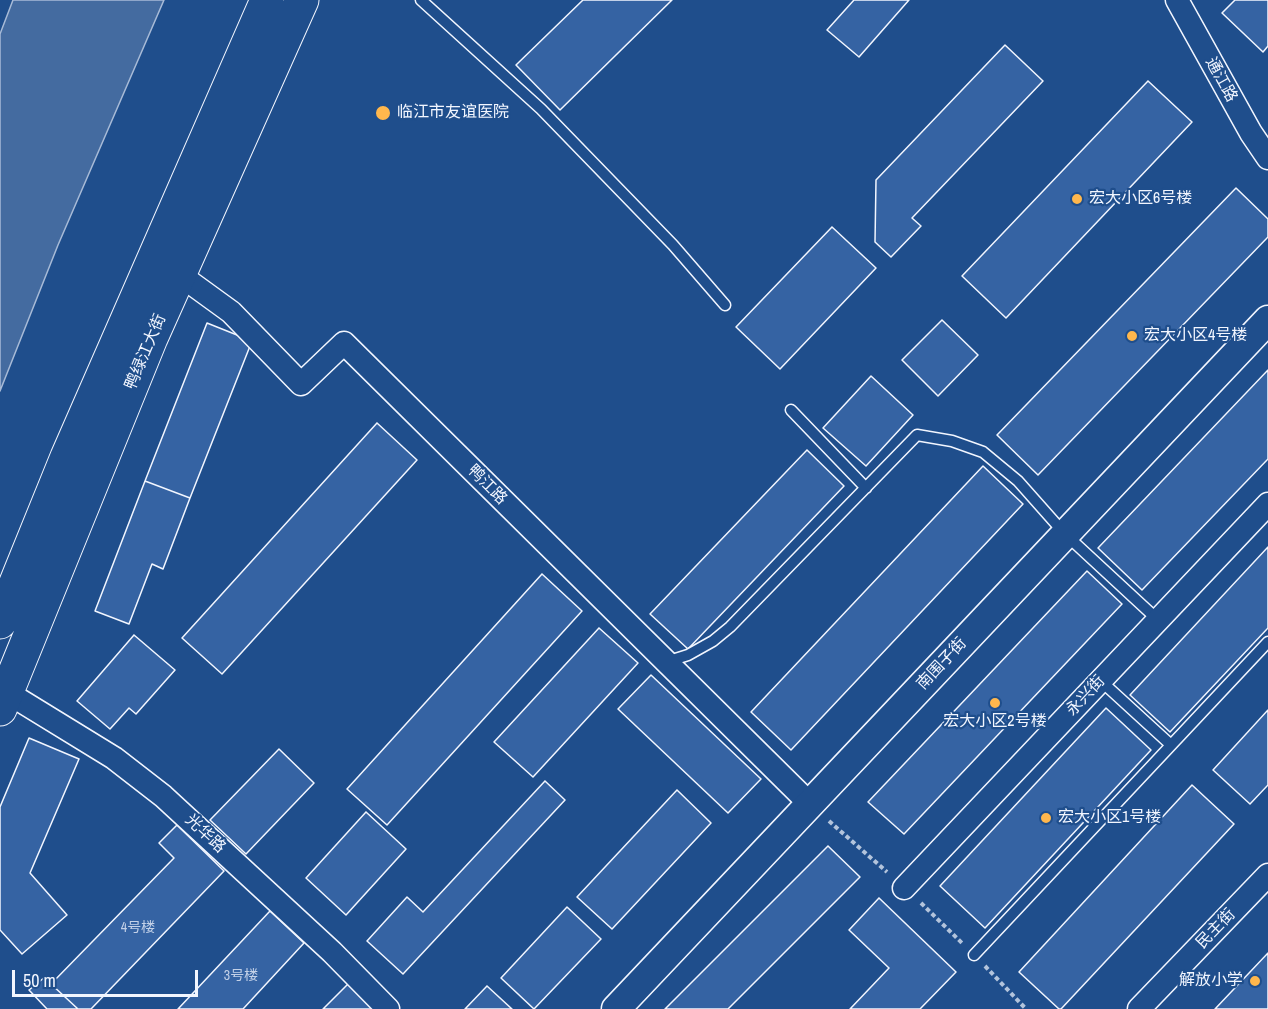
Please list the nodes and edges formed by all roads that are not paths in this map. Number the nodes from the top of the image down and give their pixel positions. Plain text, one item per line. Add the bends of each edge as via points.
1 (267, 0) edge
2 (302, 0) edge
3 (421, 0) edge
4 (1178, 0) edge
5 (1268, 158) edge
6 (167, 266) junction
7 (725, 305) dead end
8 (1268, 320) edge
9 (791, 410) dead end
10 (866, 488) junction
11 (1268, 504) edge
12 (1065, 534) junction
13 (1158, 620) junction
14 (0, 622) edge
15 (1268, 642) edge
16 (666, 662) junction
17 (1101, 681) junction
18 (2, 697) edge
19 (1171, 745) junction
20 (810, 804) junction
21 (1268, 875) edge
22 (904, 888) dead end
23 (974, 955) dead end
24 (388, 1009) edge
25 (616, 1009) edge
26 (1139, 1009) edge

1 - 6 highway, 鸭绿江大街
2 - 6 highway, 鸭绿江大街
3 - 7 lane via 541,109 673,245
4 - 5 street, 通江路
6 - 14 highway, 鸭绿江大街 via 67,457
6 - 16 street, 鸭江路 via 231,312 301,384 344,343
6 - 18 highway, 鸭绿江大街 via 147,349
8 - 12 street, 南围子街
9 - 10 lane
10 - 12 lane via 917,435 952,441 983,452 1018,481
10 - 16 lane via 730,627 688,655
11 - 13 street, 永兴街
12 - 13 lane
12 - 20 street, 南围子街
13 - 17 street, 永兴街
15 - 19 lane
16 - 20 street, 鸭江路
17 - 19 lane
17 - 22 street, 永兴街
18 - 24 street, 光华路 via 114,758 163,796
19 - 23 lane
20 - 25 street, 南围子街
21 - 26 street, 民主街

